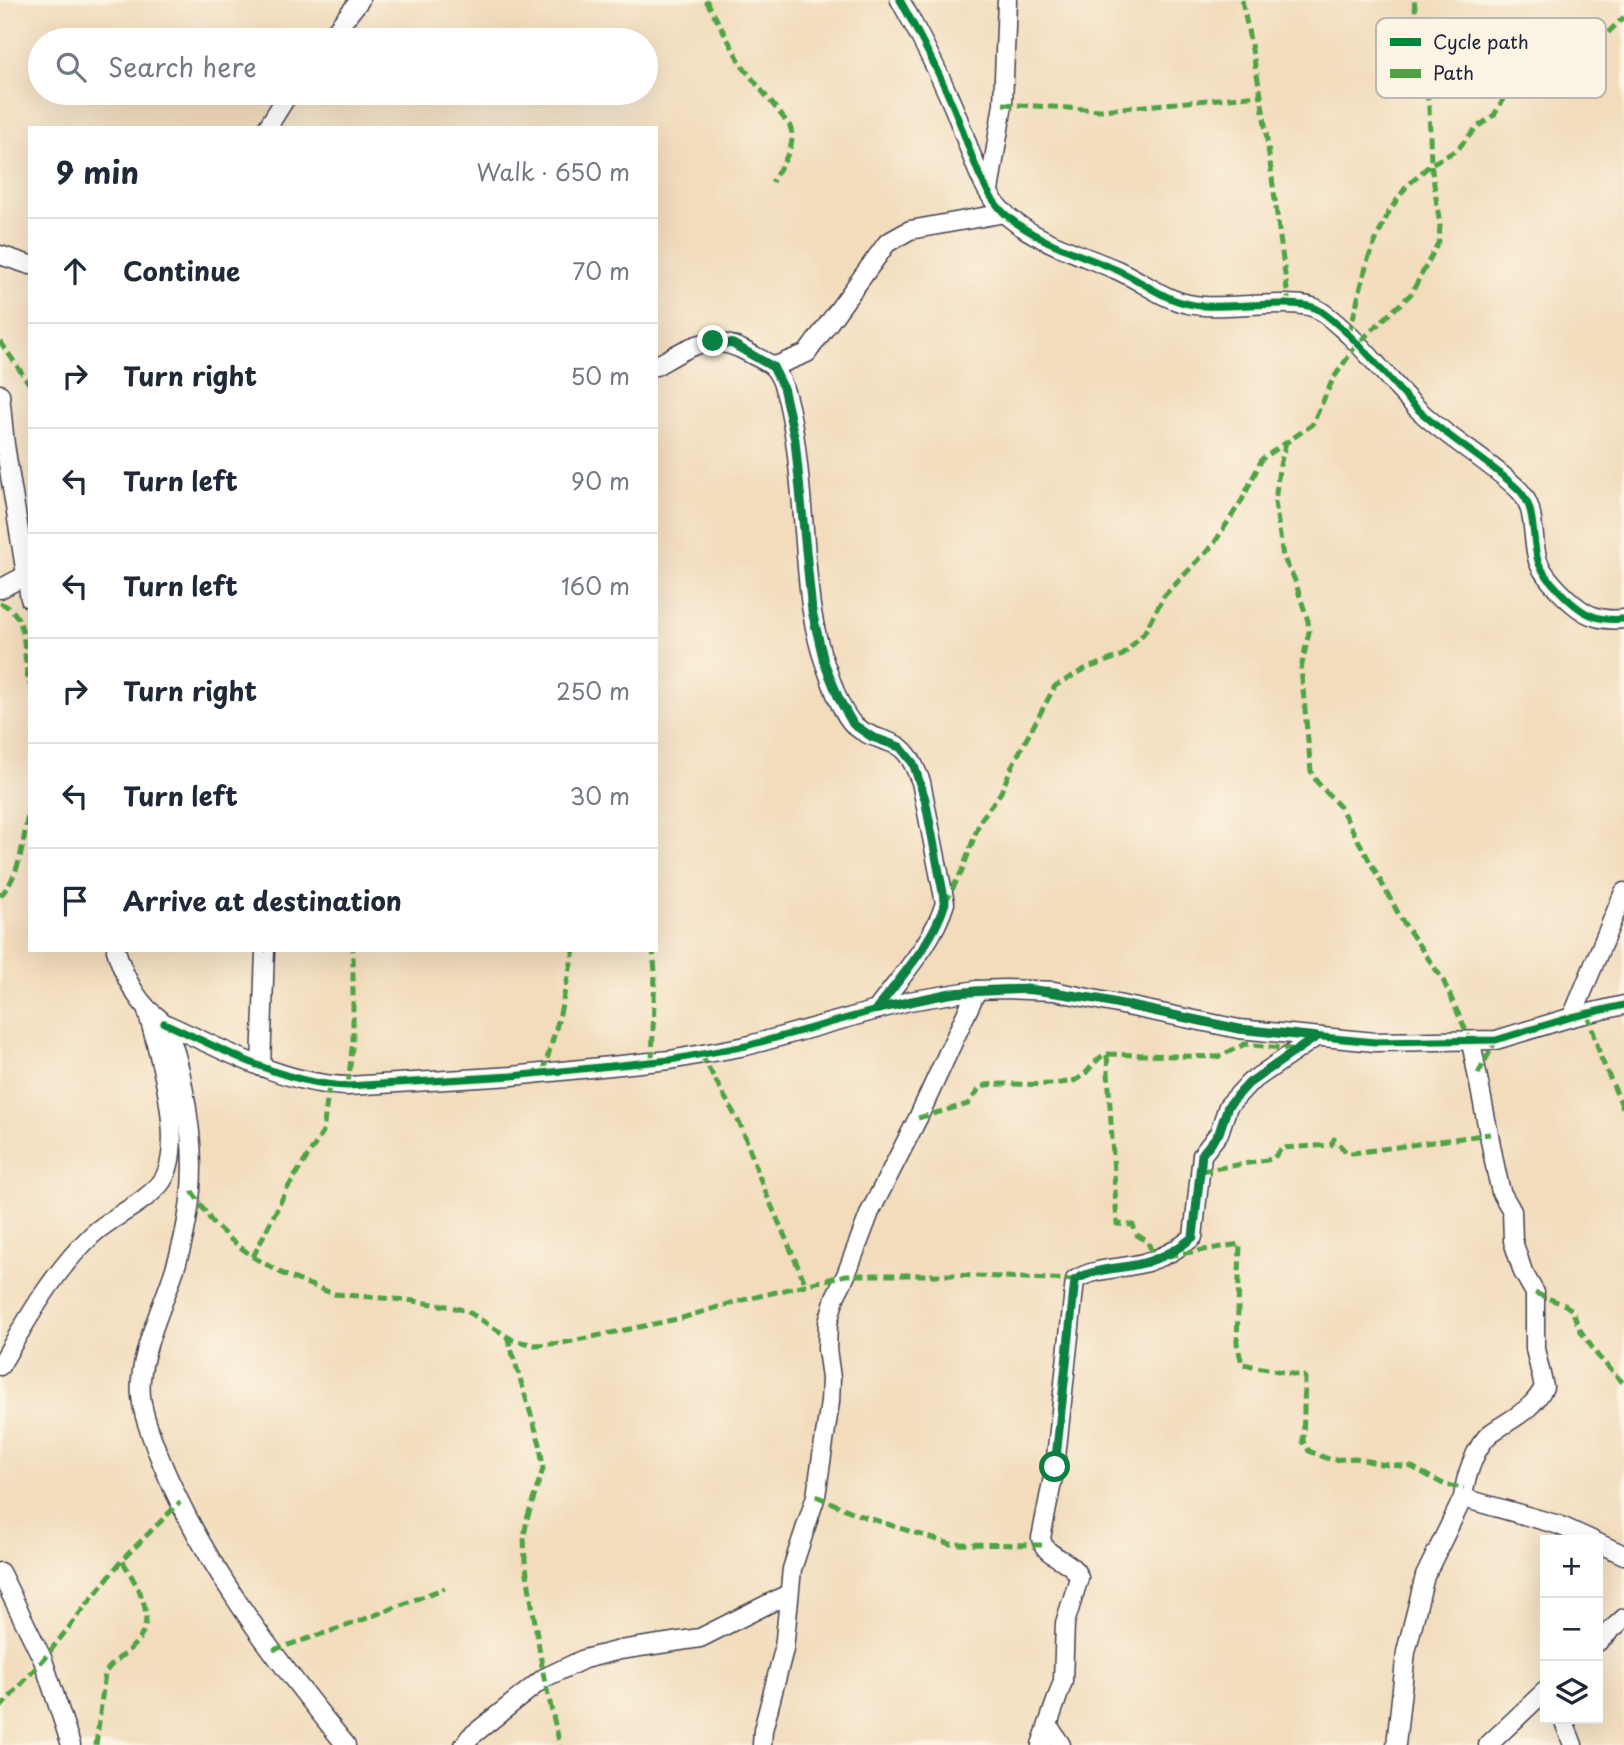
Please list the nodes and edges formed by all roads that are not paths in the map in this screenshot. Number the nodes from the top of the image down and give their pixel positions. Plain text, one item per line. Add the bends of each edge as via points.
1 (360, 0) edge
2 (900, 0) edge
3 (1007, 0) edge
4 (338, 28) edge
5 (281, 105) edge
6 (268, 126) edge
7 (988, 193) junction
8 (1004, 213) junction
9 (0, 255) edge
10 (28, 264) edge
11 (658, 365) edge
12 (773, 367) junction
13 (0, 394) edge
14 (8, 518) edge
15 (28, 575) edge
16 (0, 589) edge
17 (1624, 619) edge
18 (1624, 892) edge
19 (117, 952) edge
20 (265, 952) edge
21 (977, 990) junction
22 (1624, 1005) edge
23 (146, 1007) junction
24 (877, 1009) junction
25 (1572, 1017) junction
26 (164, 1023) junction
27 (1316, 1037) junction
28 (1471, 1042) junction
29 (261, 1067) junction
30 (0, 1366) edge
31 (1463, 1498) junction
32 (1581, 1535) edge
33 (1603, 1545) edge
34 (1624, 1555) edge
35 (0, 1572) edge
36 (788, 1594) junction
37 (1624, 1618) edge
38 (1603, 1637) edge
39 (1540, 1696) edge
40 (1565, 1724) edge
41 (1048, 1725) junction
42 (71, 1745) edge
43 (346, 1745) edge
44 (464, 1745) edge
45 (762, 1745) edge
46 (1041, 1745) edge
47 (1061, 1745) edge
48 (1396, 1745) edge
49 (1488, 1745) edge
50 (1573, 1745) edge

1 - 4 street
2 - 7 street via 929,52
3 - 7 street via 1003,104
5 - 6 street
7 - 8 street
8 - 12 street via 910,230 887,243 807,354
8 - 17 street via 1031,232 1179,302 1233,308 1315,307 1349,334 1425,416 1520,491 1527,500 1538,562 1553,584 1591,616
9 - 10 street
11 - 12 street via 691,345 713,341 733,344
12 - 24 street via 783,387 795,440 812,611 824,662 853,724 900,747 913,763 925,799 945,903 927,942
13 - 14 street
14 - 15 street
15 - 16 street
18 - 25 street
19 - 23 street via 124,975
20 - 29 street
21 - 24 street
21 - 27 street via 1054,991 1239,1029
21 - 36 street via 870,1212 835,1297 828,1323 830,1402 816,1496
22 - 25 street
23 - 26 street
23 - 30 street via 167,1086 172,1143 168,1168 162,1182 94,1233 63,1265
24 - 29 street via 746,1046 568,1071 348,1086 304,1081
25 - 28 street via 1496,1040
26 - 29 street
26 - 43 street via 185,1098 192,1191 182,1249 144,1360 140,1382 144,1410 163,1466 210,1558 252,1622
27 - 28 street
27 - 41 street via 1249,1083 1228,1106 1219,1133 1202,1154 1193,1237 1150,1261 1087,1273 1075,1280 1055,1467 1041,1538 1046,1550 1077,1571 1079,1578 1065,1623 1063,1681
28 - 31 street via 1501,1192 1512,1211 1513,1241 1535,1293 1535,1349 1544,1387 1527,1411 1481,1445
31 - 32 street
31 - 48 street via 1425,1576 1406,1652
33 - 34 street
35 - 42 street via 43,1660
36 - 44 street via 700,1638 584,1659 544,1678
36 - 45 street via 783,1659
37 - 38 street
39 - 49 street
40 - 50 street
41 - 46 street
41 - 47 street

